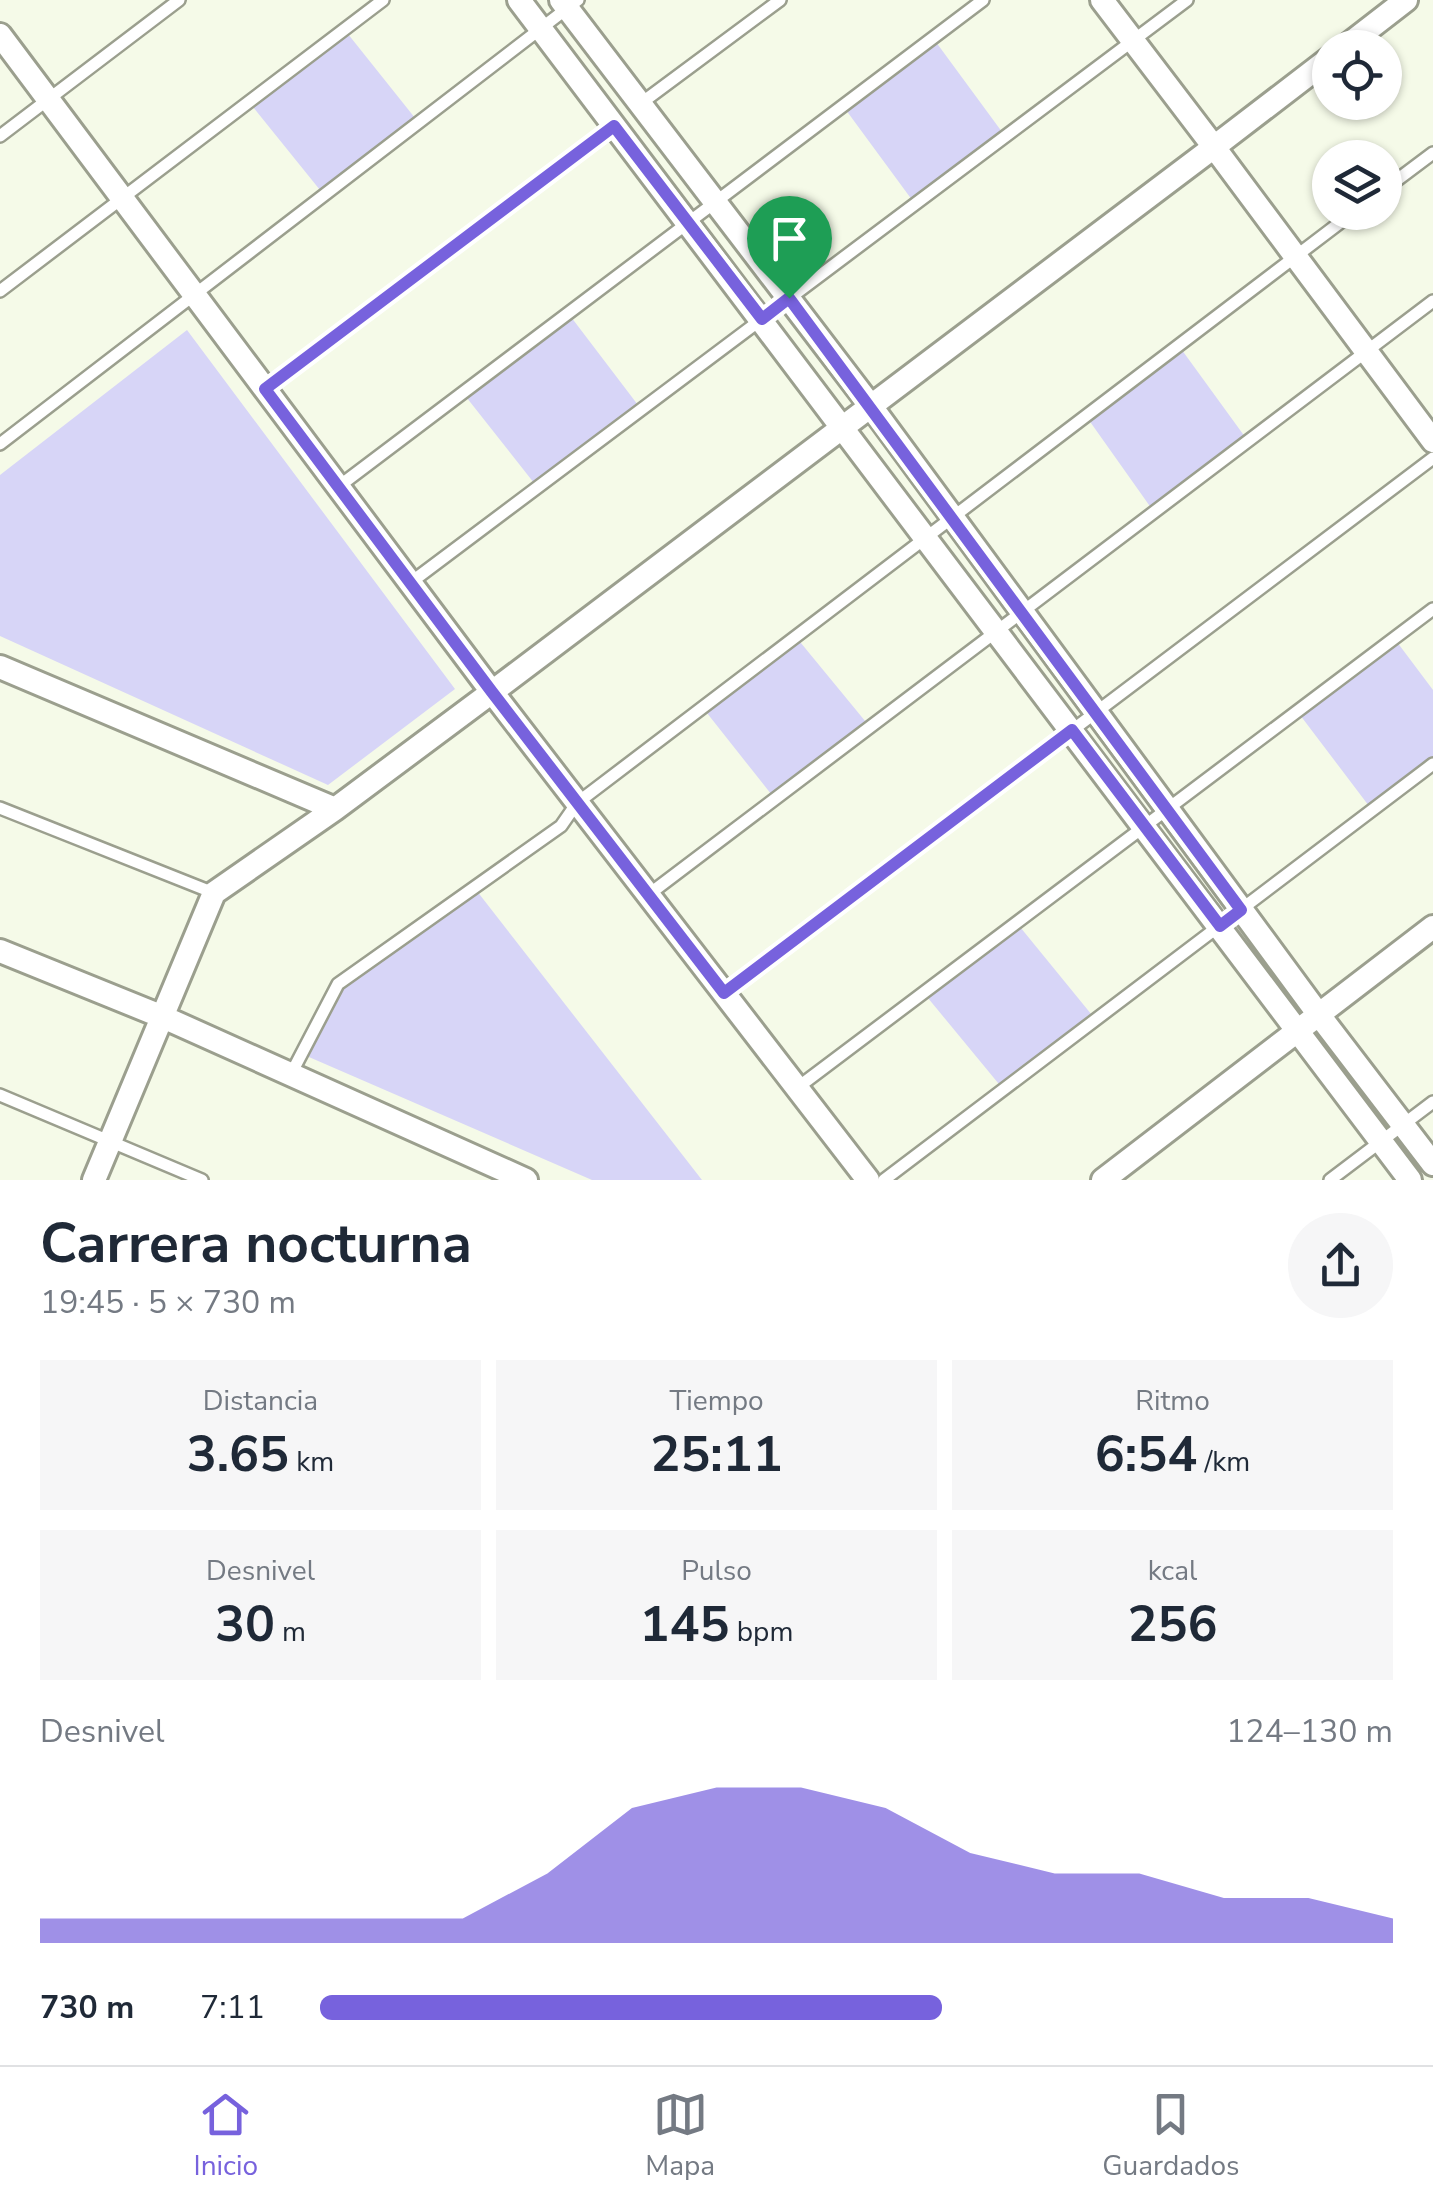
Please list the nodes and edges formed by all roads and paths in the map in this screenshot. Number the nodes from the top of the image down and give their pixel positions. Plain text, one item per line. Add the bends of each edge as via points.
1 (179, 0) edge
2 (382, 0) edge
3 (519, 0) edge
4 (780, 0) edge
5 (982, 0) edge
6 (1102, 0) edge
7 (1186, 0) edge
8 (1406, 0) edge
9 (569, 3) edge
10 (541, 29) junction
11 (1367, 30) edge
12 (0, 35) edge
13 (1133, 40) junction
14 (1312, 72) edge
15 (48, 99) junction
16 (640, 104) junction
17 (614, 126) junction
18 (0, 136) edge
19 (1214, 147) junction
20 (1433, 152) edge
21 (1402, 176) edge
22 (122, 198) junction
23 (715, 202) junction
24 (689, 222) junction
25 (1330, 230) edge
26 (1296, 256) junction
27 (0, 291) edge
28 (194, 295) junction
29 (789, 298) junction
30 (1433, 301) edge
31 (762, 319) junction
32 (1366, 351) junction
33 (265, 389) junction
34 (870, 405) junction
35 (844, 426) junction
36 (1433, 441) edge
37 (0, 444) edge
38 (1433, 458) edge
39 (338, 487) junction
40 (952, 518) junction
41 (927, 537) junction
42 (410, 583) junction
43 (1433, 609) edge
44 (1022, 612) junction
45 (998, 630) junction
46 (0, 667) edge
47 (492, 692) junction
48 (1096, 712) junction
49 (1072, 730) junction
50 (1433, 764) edge
51 (577, 803) junction
52 (0, 808) edge
53 (334, 810) junction
54 (1167, 810) junction
55 (1145, 826) junction
56 (214, 893) junction
57 (648, 895) junction
58 (1241, 910) junction
59 (1220, 926) junction
60 (1433, 927) edge
61 (0, 951) edge
62 (724, 993) junction
63 (1318, 1015) junction
64 (163, 1017) junction
65 (1298, 1030) junction
66 (291, 1074) junction
67 (797, 1088) junction
68 (0, 1095) edge
69 (1433, 1102) edge
70 (1403, 1125) junction
71 (1381, 1141) junction
72 (111, 1142) junction
73 (1433, 1164) edge
74 (94, 1180) edge
75 (202, 1180) edge
76 (526, 1180) edge
77 (868, 1180) edge
78 (884, 1180) edge
79 (1103, 1180) edge
80 (1330, 1180) edge
81 (1410, 1180) edge

1 - 15 lane
2 - 22 lane
3 - 10 street
4 - 16 lane
5 - 23 lane
6 - 13 street
7 - 13 lane
8 - 11 street
9 - 10 lane
9 - 16 street
10 - 17 street
10 - 28 lane
12 - 15 street
13 - 19 street
13 - 29 lane
14 - 19 street
15 - 18 lane
15 - 22 street
16 - 23 street
17 - 24 street
17 - 33 lane
19 - 26 street
19 - 34 street
20 - 21 lane
22 - 27 lane
22 - 28 street
23 - 24 lane
23 - 29 street
24 - 31 street
24 - 39 lane
25 - 26 lane
26 - 32 street
26 - 40 lane
28 - 33 street
28 - 37 lane
29 - 31 lane
29 - 34 street
30 - 32 lane
31 - 35 street
31 - 42 lane
32 - 36 street
32 - 44 lane
33 - 39 street
34 - 35 street
34 - 40 street
35 - 41 street
35 - 47 street
38 - 48 lane
39 - 42 street
40 - 41 lane
40 - 44 street
41 - 45 street
41 - 51 lane
42 - 47 street
43 - 54 lane
44 - 45 lane
44 - 48 street
45 - 49 street
45 - 57 lane
46 - 53 street
47 - 51 street
47 - 53 street
48 - 49 lane
48 - 54 street
49 - 55 street
49 - 62 lane
50 - 58 lane
51 - 57 street
51 - 66 lane via 560,826 338,984
52 - 56 lane
53 - 56 street
54 - 55 lane
54 - 58 street
55 - 59 street
55 - 67 lane
56 - 64 street
57 - 62 street
58 - 59 lane
58 - 63 street
59 - 65 street
59 - 78 lane
60 - 63 street
61 - 64 street
62 - 67 street
63 - 65 street
63 - 70 street
64 - 66 street
64 - 72 street
65 - 71 street
65 - 79 street
66 - 76 street
67 - 77 street
68 - 72 lane
69 - 70 lane
70 - 71 lane
70 - 73 street
71 - 80 lane
71 - 81 street
72 - 74 street
72 - 75 lane

